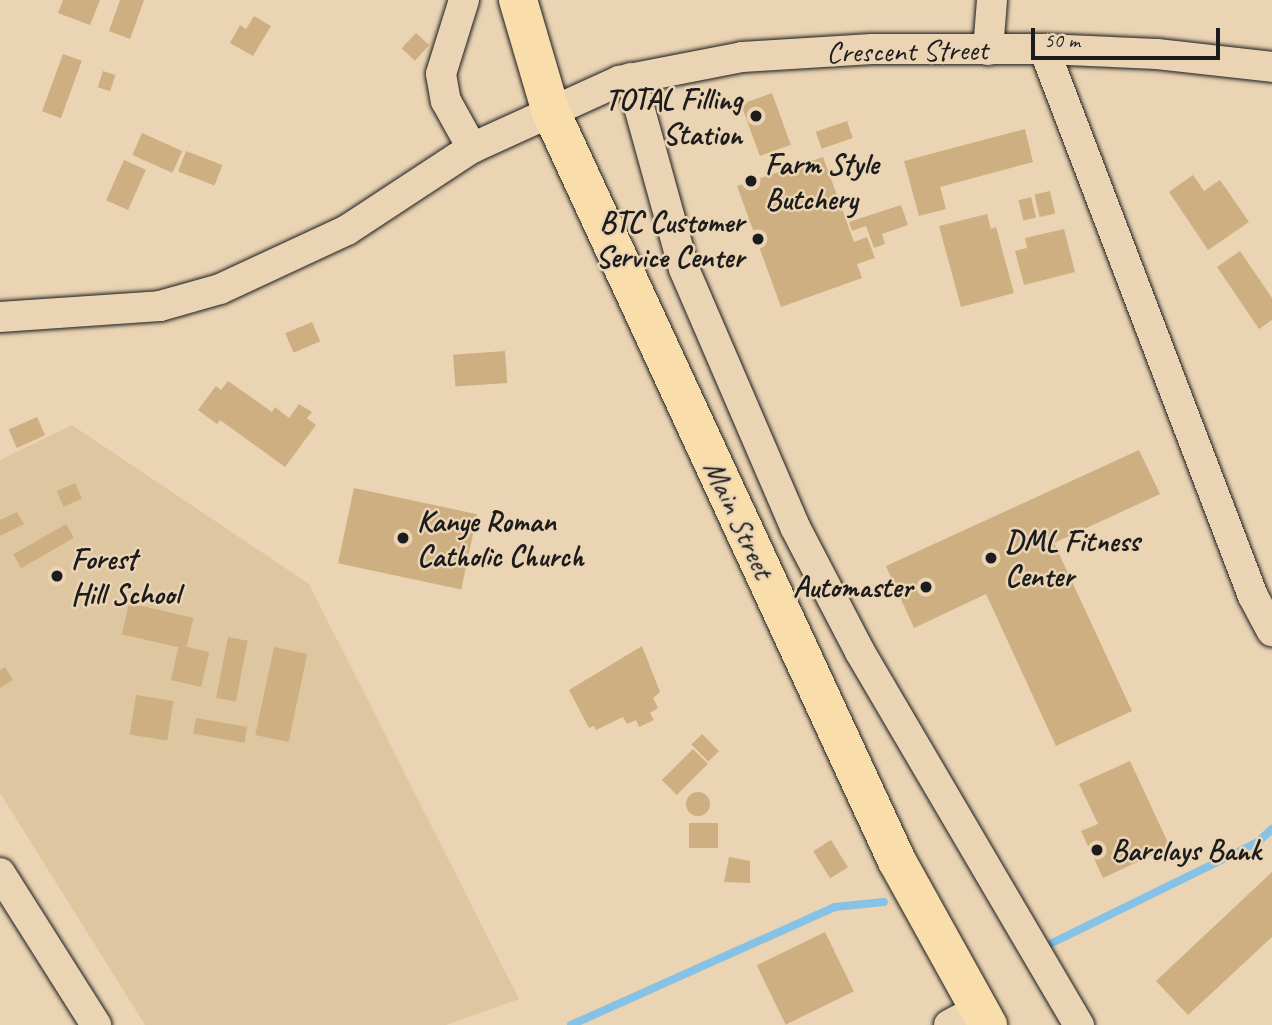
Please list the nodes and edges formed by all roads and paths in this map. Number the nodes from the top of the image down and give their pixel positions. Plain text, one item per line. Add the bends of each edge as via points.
1 (464, 0) edge
2 (518, 0) edge
3 (992, 0) edge
4 (1044, 48) junction
5 (988, 50) junction
6 (1272, 67) edge
7 (631, 78) junction
8 (551, 112) junction
9 (472, 148) junction
10 (0, 317) edge
11 (1272, 631) edge
12 (0, 873) edge
13 (972, 1020) edge
14 (96, 1025) edge
15 (1079, 1025) edge

1 - 9 street via 441,74 446,101
2 - 8 highway, Main Street
3 - 5 street
4 - 5 street, Crescent Street
4 - 6 street, Crescent Street via 1171,55
4 - 11 street via 1253,596
5 - 7 street, Crescent Street via 872,49 742,57
7 - 8 street, Crescent Street
7 - 15 street via 684,269 795,527 860,652
8 - 9 street, Crescent Street
8 - 13 highway, Main Street
9 - 10 street, Crescent Street via 347,230 220,289 160,306
12 - 14 street

